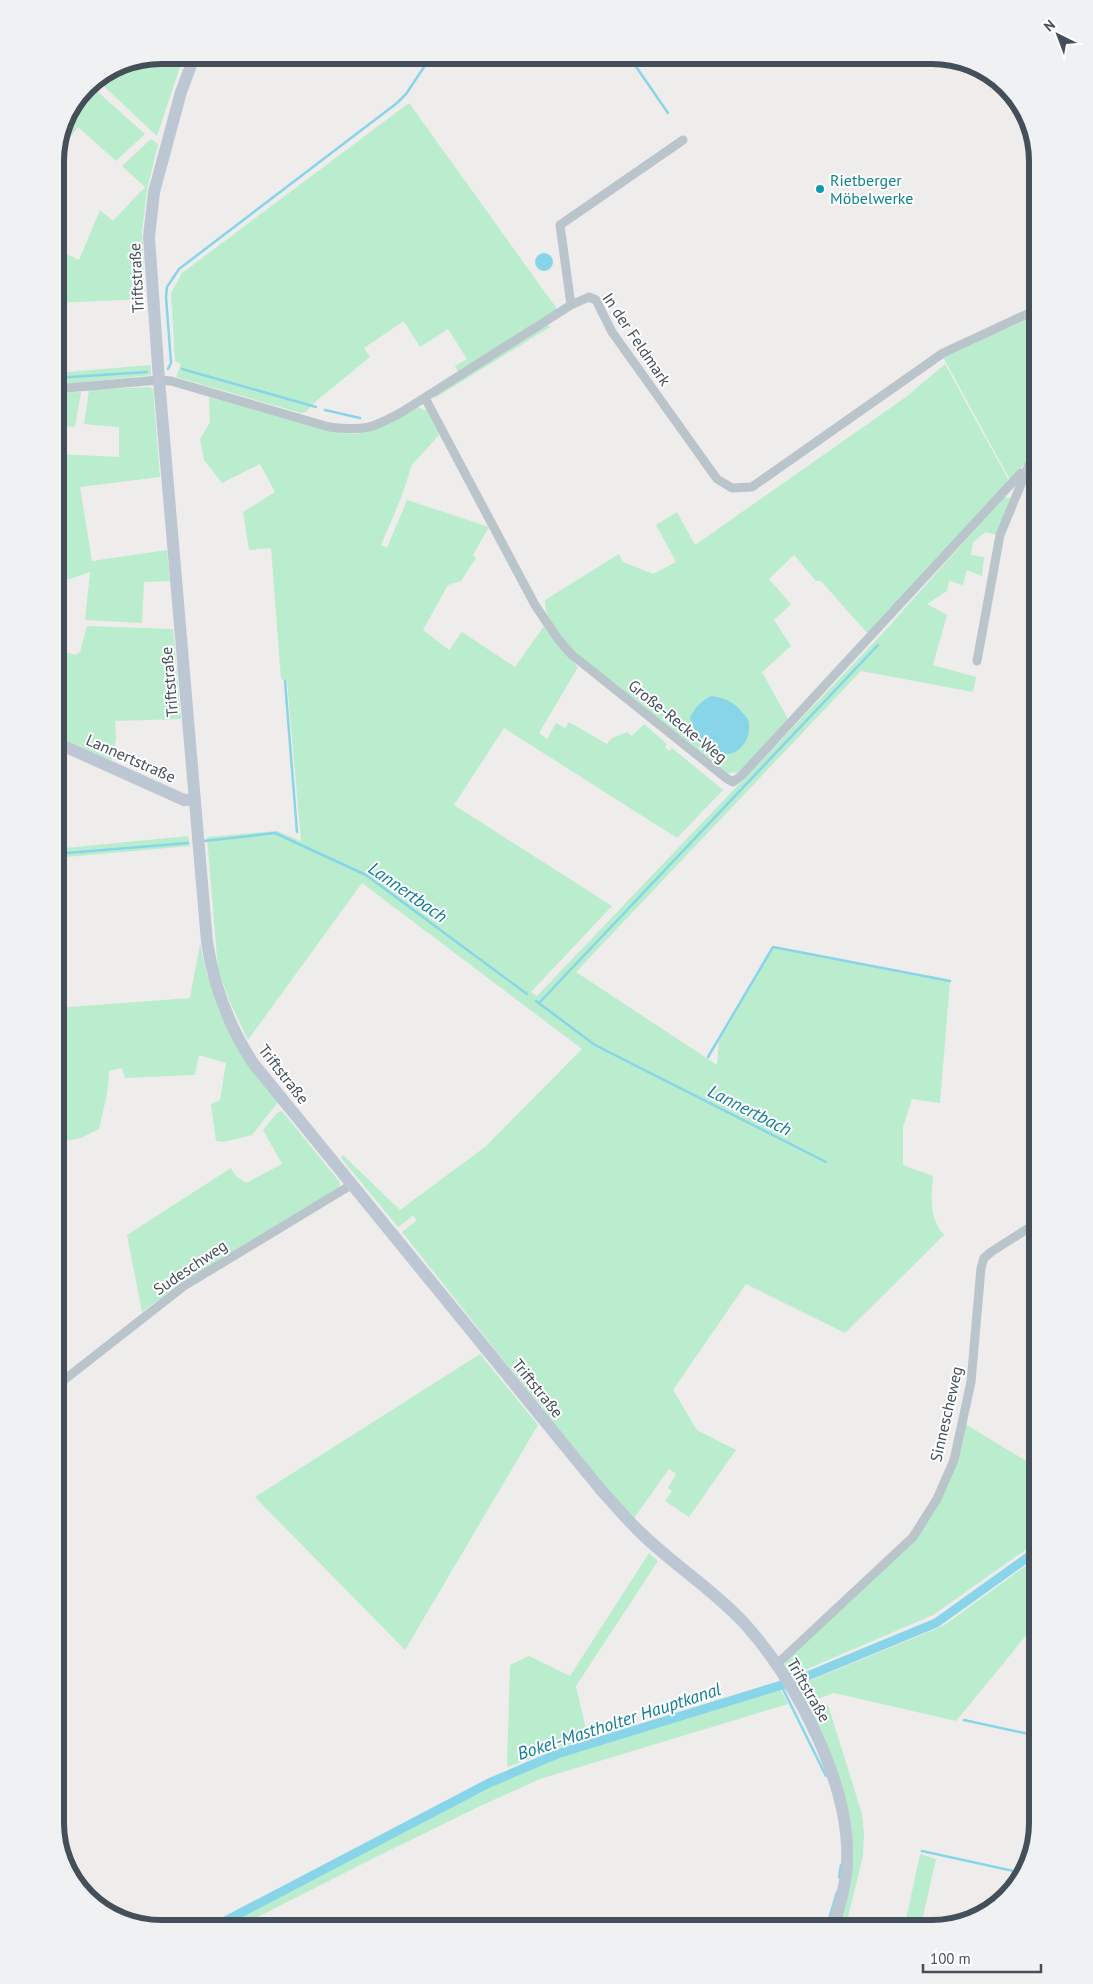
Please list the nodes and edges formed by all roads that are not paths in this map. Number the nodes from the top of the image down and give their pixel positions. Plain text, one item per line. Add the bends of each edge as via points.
1 (192, 64) edge
2 (683, 140) dead end
3 (571, 305) junction
4 (1029, 313) edge
5 (159, 380) junction
6 (64, 388) edge
7 (425, 398) junction
8 (1029, 463) edge
9 (1024, 474) junction
10 (1005, 490) junction
11 (1016, 495) junction
12 (977, 661) dead end
13 (64, 746) edge
14 (194, 799) junction
15 (351, 1185) junction
16 (1029, 1228) edge
17 (64, 1380) edge
18 (779, 1668) junction
19 (835, 1920) edge

1 - 5 street, Triftstraße via 164,152 149,237
2 - 3 street via 560,226
3 - 4 street, In der Feldmark via 589,297 596,300 612,332 717,479 732,488 752,486 943,353
3 - 7 street, In der Feldmark
5 - 6 street, In der Feldmark
5 - 7 street, In der Feldmark via 329,427 356,430 384,422
5 - 14 street, Triftstraße
7 - 10 street, Große-Recke-Weg via 535,605 558,639 571,654 733,782
8 - 9 street, Große-Recke-Weg
9 - 10 street, Große-Recke-Weg via 1021,473
9 - 11 street, Große-Recke-Weg
10 - 11 street
11 - 12 street, Große-Recke-Weg via 1000,535
13 - 14 street, Lannertstraße via 184,800
14 - 15 street, Triftstraße via 207,942 222,1004 253,1063
15 - 17 street, Sudeschweg via 184,1286
15 - 18 street, Triftstraße via 601,1490 642,1535 713,1593 745,1624
16 - 18 street, Sinnescheweg via 984,1258 971,1382 954,1460 937,1499 913,1537
18 - 19 street, Triftstraße via 795,1695 841,1798 847,1862

